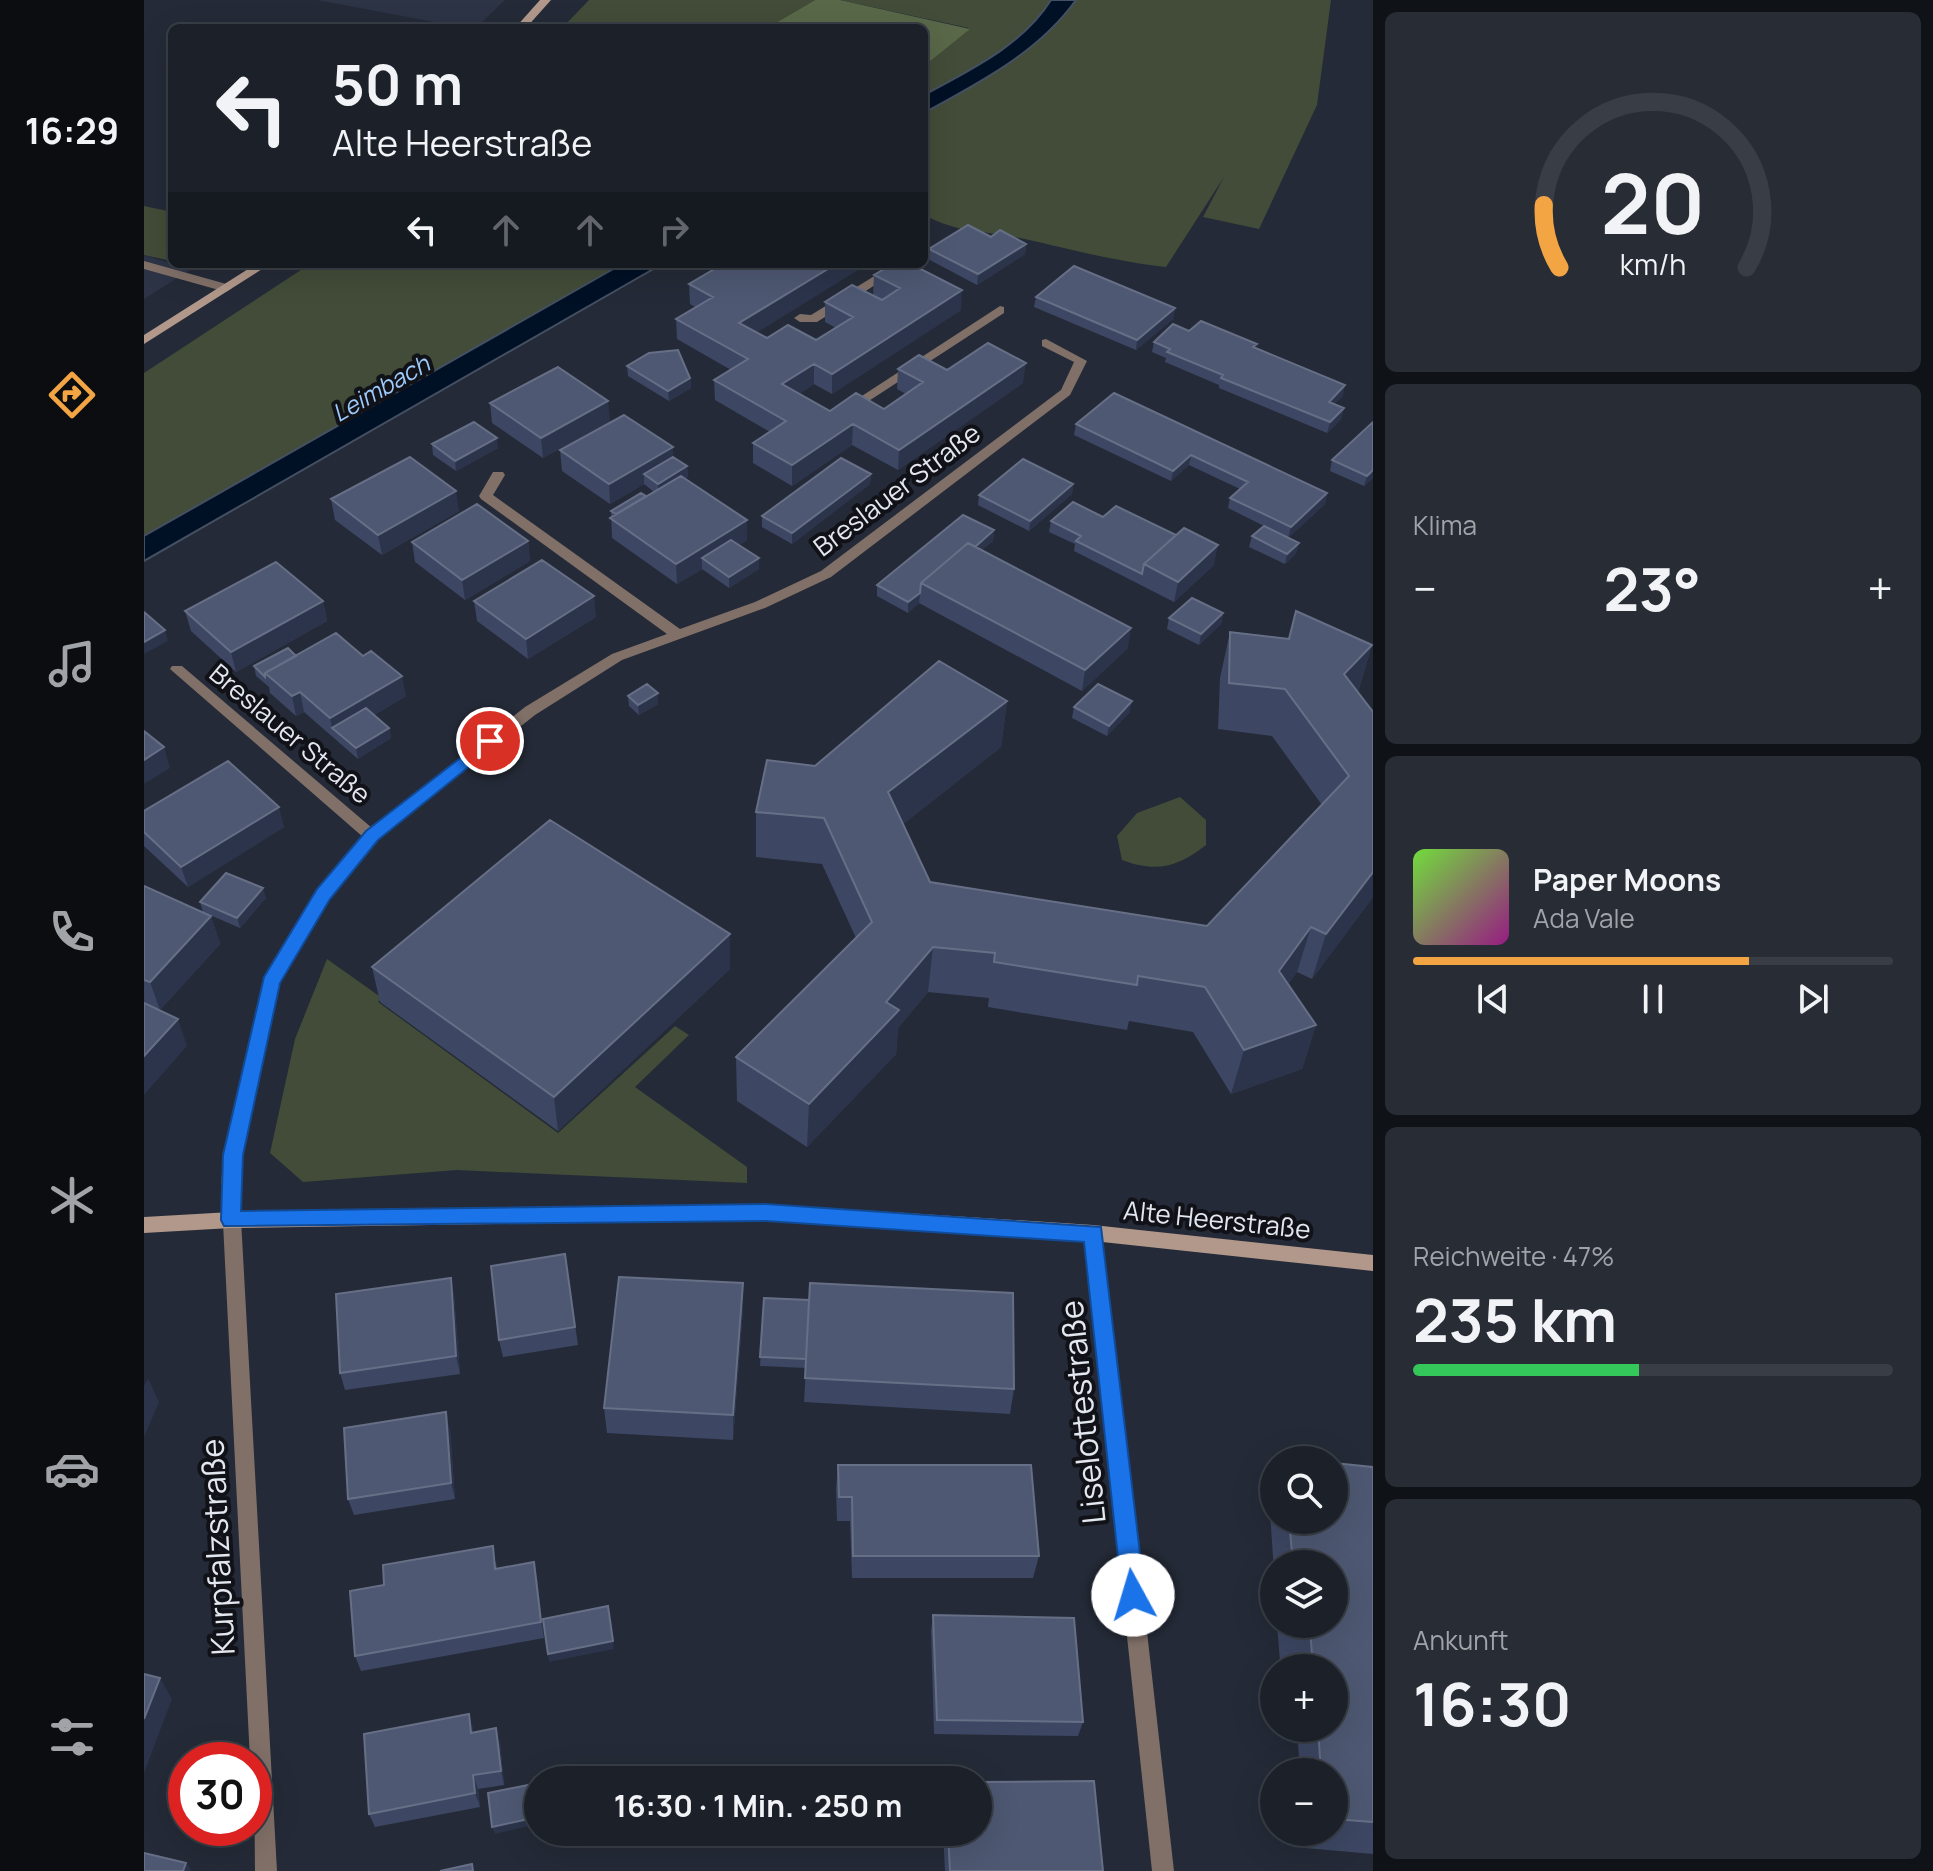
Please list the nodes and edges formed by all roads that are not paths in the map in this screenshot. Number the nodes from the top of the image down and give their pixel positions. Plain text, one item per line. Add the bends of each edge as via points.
1 (546, 0) edge
2 (524, 24) edge
3 (144, 265) edge
4 (258, 268) edge
5 (896, 268) edge
6 (226, 288) junction
7 (1000, 310) dead end
8 (800, 318) dead end
9 (144, 340) edge
10 (1046, 343) dead end
11 (854, 405) edge
12 (498, 475) dead end
13 (676, 633) junction
14 (177, 669) dead end
15 (372, 836) junction
16 (231, 1220) junction
17 (144, 1225) edge
18 (1093, 1233) junction
19 (1373, 1263) edge
20 (266, 1871) edge
21 (1163, 1871) edge

1 - 2 street
3 - 6 street
4 - 6 street
5 - 8 street via 813,319
6 - 9 street
7 - 11 street
10 - 13 street, Breslauer Straße via 1081,361 1066,392 826,574 760,605
12 - 13 street via 486,496
13 - 15 street, Breslauer Straße via 617,657 530,711
14 - 15 street, Breslauer Straße
15 - 16 street, Breslauer Straße via 323,894 271,982 233,1155
16 - 17 street, Alte Heerstraße
16 - 18 street, Alte Heerstraße via 766,1212
16 - 20 street, Kurpfalzstraße
18 - 19 street, Alte Heerstraße
18 - 21 street, Liselottestraße

